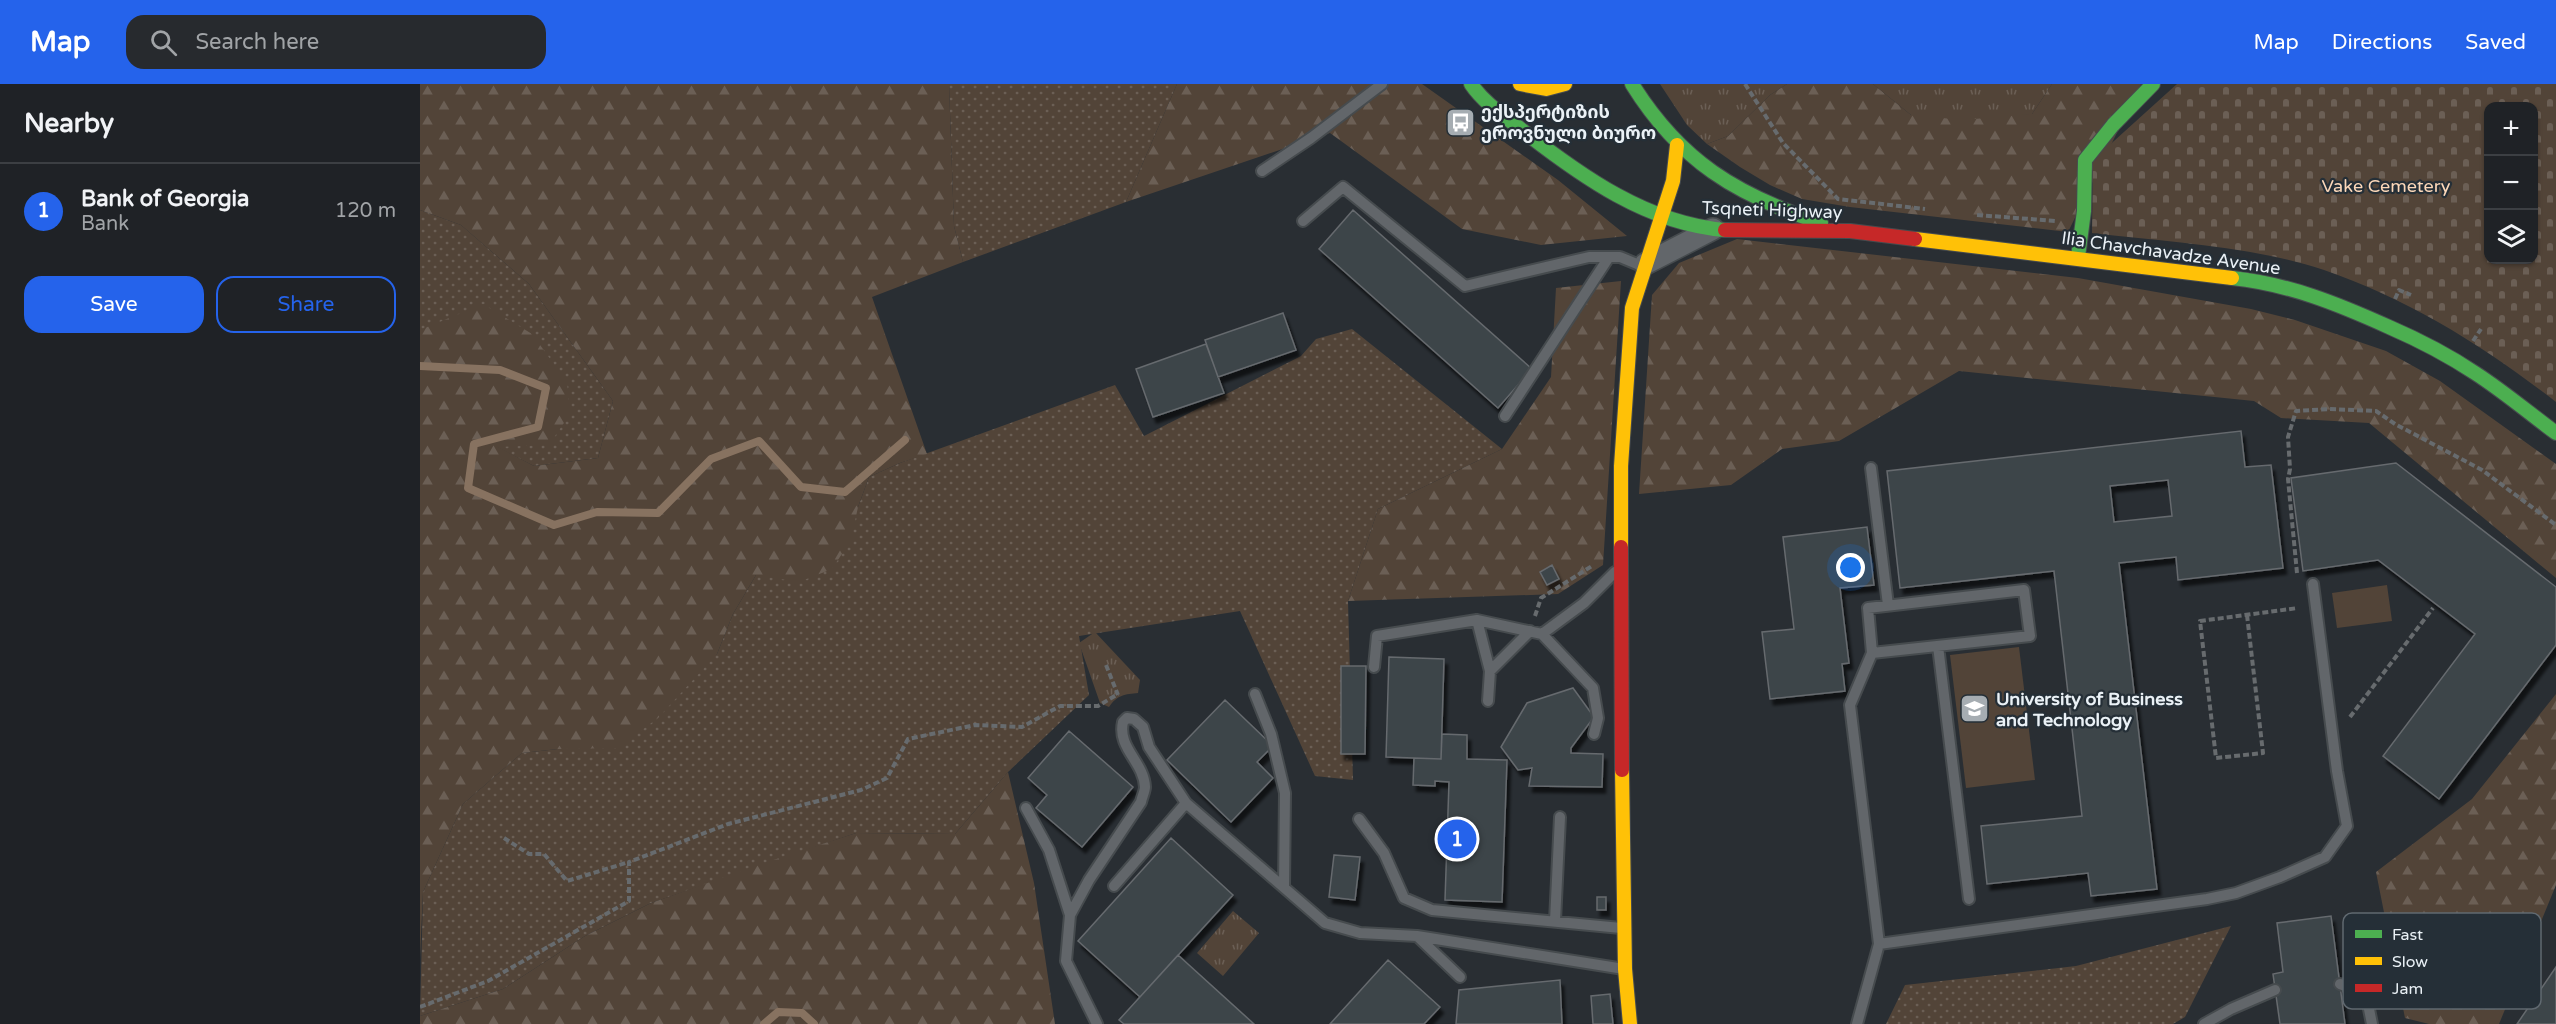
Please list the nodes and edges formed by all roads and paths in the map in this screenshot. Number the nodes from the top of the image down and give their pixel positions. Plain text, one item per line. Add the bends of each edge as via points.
1 (1382, 84) edge
2 (1458, 84) edge
3 (1520, 84) edge
4 (1565, 84) edge
5 (1632, 84) edge
6 (1745, 84) edge
7 (2153, 84) edge
8 (1475, 90) edge
9 (1677, 145) junction
10 (1262, 171) dead end
11 (1932, 210) dead end
12 (2084, 211) junction
13 (1660, 215) junction
14 (1975, 215) dead end
15 (1303, 221) dead end
16 (1713, 229) junction
17 (1850, 231) junction
18 (1609, 257) junction
19 (2078, 257) junction
20 (1644, 265) junction
21 (2411, 295) dead end
22 (2395, 299) dead end
23 (2481, 329) dead end
24 (2472, 343) dead end
25 (1505, 416) dead end
26 (2556, 433) edge
27 (1871, 468) dead end
28 (2556, 525) edge
29 (1620, 567) junction
30 (1572, 579) dead end
31 (2299, 584) dead end
32 (2313, 584) dead end
33 (2300, 600) dead end
34 (1888, 605) junction
35 (2433, 608) dead end
36 (2247, 615) junction
37 (1477, 620) junction
38 (1536, 632) junction
39 (1938, 646) junction
40 (1872, 653) junction
41 (1106, 665) dead end
42 (1374, 667) dead end
43 (1490, 671) junction
44 (1118, 694) junction
45 (1255, 694) dead end
46 (1488, 700) dead end
47 (1127, 718) junction
48 (1594, 734) dead end
49 (2332, 740) junction
50 (1186, 804) junction
51 (1026, 808) dead end
52 (1560, 817) dead end
53 (1359, 819) dead end
54 (504, 838) dead end
55 (629, 862) junction
56 (1114, 886) dead end
57 (1284, 887) junction
58 (1969, 900) dead end
59 (1070, 915) junction
60 (1555, 921) junction
61 (1624, 929) junction
62 (1417, 936) junction
63 (1879, 944) junction
64 (1625, 969) junction
65 (1460, 976) dead end
66 (2340, 984) dead end
67 (2343, 985) edge
68 (2275, 990) dead end
69 (420, 1007) edge
70 (2369, 1009) edge
71 (1097, 1024) edge
72 (1630, 1024) edge
73 (1857, 1024) edge
74 (2204, 1024) edge
75 (2372, 1024) edge

1 - 10 lane
2 - 8 main road, Tsqneti Highway
3 - 4 main road via 1546,89
5 - 9 main road, Tsqneti Highway
6 - 11 path via 1783,143 1838,199
7 - 12 main road via 2085,160
8 - 13 main road, Tsqneti Highway via 1567,163
9 - 13 main road via 1673,181
9 - 17 main road, Tsqneti Highway via 1709,171 1765,204
12 - 14 path via 2053,222
12 - 19 main road
13 - 16 main road, Tsqneti Highway
13 - 20 main road
15 - 18 lane via 1342,187 1465,286 1589,257
16 - 17 main road, Tsqneti Highway
16 - 20 street
17 - 19 main road, Ilia Chavchavadze Avenue
18 - 20 lane
18 - 25 lane
19 - 26 main road, Ilia Chavchavadze Avenue via 2261,281 2339,304 2474,372
20 - 29 main road via 1632,308 1621,466
21 - 22 path via 2399,290
23 - 24 path
27 - 34 lane
28 - 31 path via 2482,470 2376,411 2296,411 2288,437 2288,479
29 - 38 lane via 1584,603
29 - 61 main road
30 - 38 path via 1540,598
32 - 49 lane
33 - 36 path via 2300,608
34 - 39 lane via 2024,590 2030,636
34 - 40 lane via 1868,608
35 - 49 path
36 - 36 path via 2200,621 2216,758 2263,753
37 - 38 lane
37 - 42 lane via 1377,636
37 - 43 lane
38 - 43 lane
38 - 48 lane via 1593,688 1598,718
39 - 40 lane
39 - 58 lane
40 - 63 lane via 1850,705
41 - 44 path
43 - 46 lane
44 - 47 path
44 - 55 path via 1098,706 1060,706 1022,727 975,725 908,739 887,778 861,790 728,824
45 - 57 lane via 1271,734 1285,793
47 - 50 lane via 1134,718 1143,727 1149,747
47 - 59 lane via 1121,734 1140,770 1145,787 1141,801
49 - 63 lane via 2347,826 2325,857 2236,893 2207,899
50 - 56 lane
50 - 57 lane
51 - 59 lane via 1049,850
52 - 60 lane
53 - 60 lane via 1384,854 1404,898 1432,910
54 - 55 path via 529,854 543,854 567,881
55 - 69 path via 630,901 488,981
57 - 62 lane via 1325,923 1360,933
59 - 71 lane via 1066,961
60 - 61 lane
61 - 64 main road
62 - 64 lane
62 - 65 lane
63 - 73 lane
64 - 72 main road
66 - 67 lane
68 - 74 lane
70 - 75 lane

